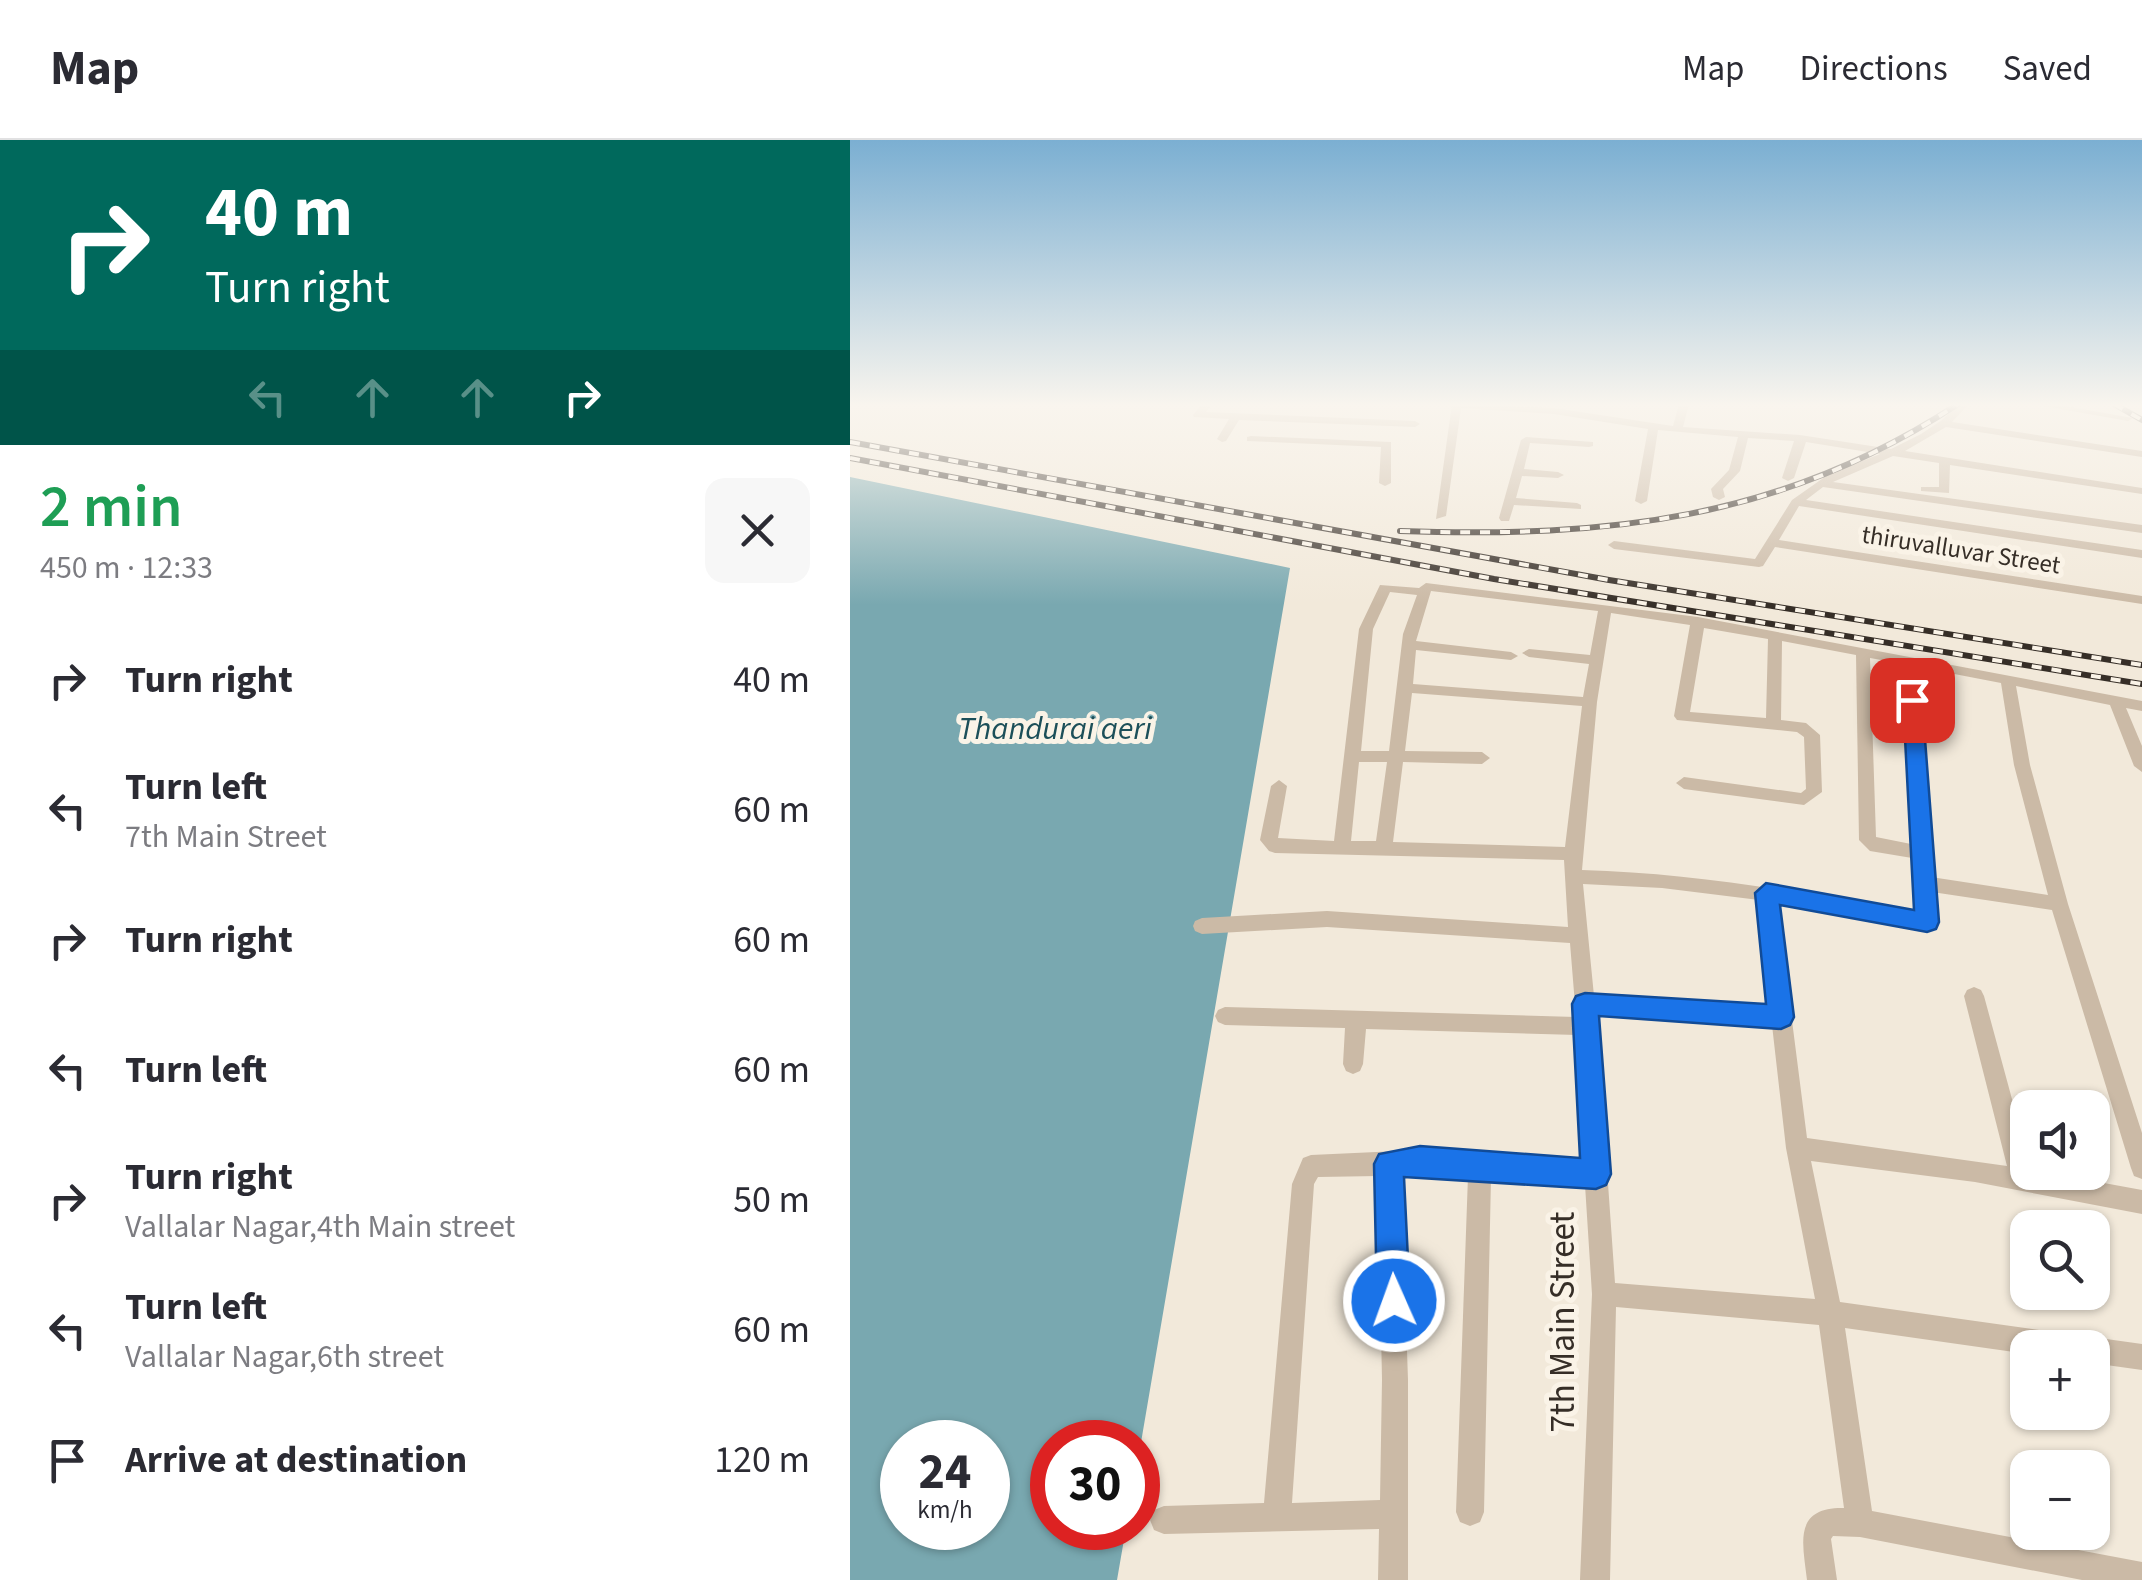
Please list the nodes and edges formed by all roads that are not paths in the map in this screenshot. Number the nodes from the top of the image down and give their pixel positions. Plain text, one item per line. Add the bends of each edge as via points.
1 (1385, 471) edge
2 (1446, 471) edge
3 (1646, 471) edge
4 (1734, 471) edge
5 (1790, 471) edge
6 (1855, 471) edge
7 (1944, 471) edge
8 (2007, 471) edge
9 (1518, 472) joint
10 (1558, 475) dead end
11 (1844, 476) junction
12 (1788, 478) dead end
13 (1385, 483) dead end
14 (1824, 484) junction
15 (2142, 491) edge
16 (1720, 497) dead end
17 (1510, 501) junction
18 (1641, 502) dead end
19 (1796, 502) junction
20 (1577, 507) dead end
21 (1440, 516) dead end
22 (1505, 518) dead end
23 (2142, 529) edge
24 (1773, 543) junction
25 (1614, 544) dead end
26 (2142, 554) edge
27 (1424, 592) junction
28 (2142, 600) edge
29 (1606, 608) junction
30 (1698, 621) junction
31 (1774, 634) junction
32 (1412, 645) junction
33 (1530, 652) dead end
34 (1863, 652) junction
35 (1510, 656) dead end
36 (1596, 660) junction
37 (1910, 662) junction
38 (2008, 680) junction
39 (1406, 688) junction
40 (2116, 701) junction
41 (1590, 702) junction
42 (2142, 706) edge
43 (1773, 724) junction
44 (1397, 755) junction
45 (1352, 756) junction
46 (1482, 758) dead end
47 (2142, 766) edge
48 (1684, 783) dead end
49 (1280, 786) dead end
50 (1342, 848) junction
51 (1384, 848) junction
52 (1920, 852) junction
53 (1573, 854) junction
54 (1574, 877) junction
55 (1922, 883) junction
56 (1766, 893) junction
57 (2059, 904) junction
58 (1202, 926) dead end
59 (1579, 936) junction
60 (1974, 996) dead end
61 (1586, 1015) junction
62 (1225, 1016) dead end
63 (1781, 1017) junction
64 (1356, 1020) junction
65 (1353, 1064) dead end
66 (2010, 1134) edge
67 (1797, 1148) junction
68 (1389, 1164) junction
69 (1480, 1166) junction
70 (2142, 1168) edge
71 (1596, 1174) junction
72 (2010, 1178) edge
73 (2077, 1190) edge
74 (2142, 1202) edge
75 (1604, 1294) junction
76 (1830, 1313) junction
77 (2010, 1339) edge
78 (2110, 1353) edge
79 (2142, 1357) edge
80 (1470, 1512) dead end
81 (1395, 1514) junction
82 (1277, 1517) junction
83 (1164, 1520) dead end
84 (1860, 1523) junction
85 (2142, 1576) edge
86 (1393, 1580) edge
87 (1595, 1580) edge
88 (1822, 1580) edge

1 - 13 street
2 - 21 street
3 - 18 street
4 - 16 street via 1717,489
5 - 12 street
6 - 11 street
7 - 11 street via 1941,492
8 - 15 street
9 - 10 street
9 - 17 street
11 - 14 street
14 - 19 street
14 - 23 street
17 - 20 street
17 - 22 street
19 - 24 street
19 - 26 street
24 - 25 street via 1759,563
24 - 28 street, thiruvalluvar Street
27 - 29 street via 1426,587
27 - 32 street
27 - 45 street via 1385,588 1366,628
29 - 30 street
29 - 36 street, 7th Main Street
30 - 31 street
30 - 43 street via 1682,716
31 - 34 street
31 - 43 street
32 - 35 street
32 - 39 street
33 - 36 street
34 - 37 street
34 - 52 street via 1868,840
36 - 41 street, 7th Main Street
37 - 38 street
37 - 52 street
38 - 40 street
38 - 57 street via 2022,765
39 - 41 street
39 - 44 street
40 - 42 street
40 - 47 street
41 - 53 street, 7th Main Street
43 - 48 street via 1812,735 1810,798
44 - 45 street
44 - 46 street
44 - 51 street
45 - 50 street
49 - 50 street via 1269,840 1274,846
50 - 51 street
51 - 53 street
52 - 55 street
53 - 54 street, 7th Main Street
54 - 56 street via 1637,877
54 - 59 street, 7th Main Street
55 - 56 street via 1927,922
55 - 57 street
56 - 63 street
57 - 70 street
58 - 59 street via 1365,920
59 - 61 street, 7th Main Street
60 - 66 street
61 - 63 street
61 - 64 street
61 - 71 street, 7th Main Street
62 - 64 street
63 - 67 street
64 - 65 street
67 - 72 street
67 - 76 street
68 - 69 street
68 - 81 street
68 - 82 street via 1311,1166 1303,1184
69 - 71 street
69 - 80 street
71 - 75 street, 7th Main Street
73 - 74 street
75 - 76 street
75 - 87 street, 7th Main Street
76 - 77 street
76 - 84 street
78 - 79 street
81 - 82 street
81 - 86 street
82 - 83 street
84 - 85 street
84 - 88 street via 1819,1525

